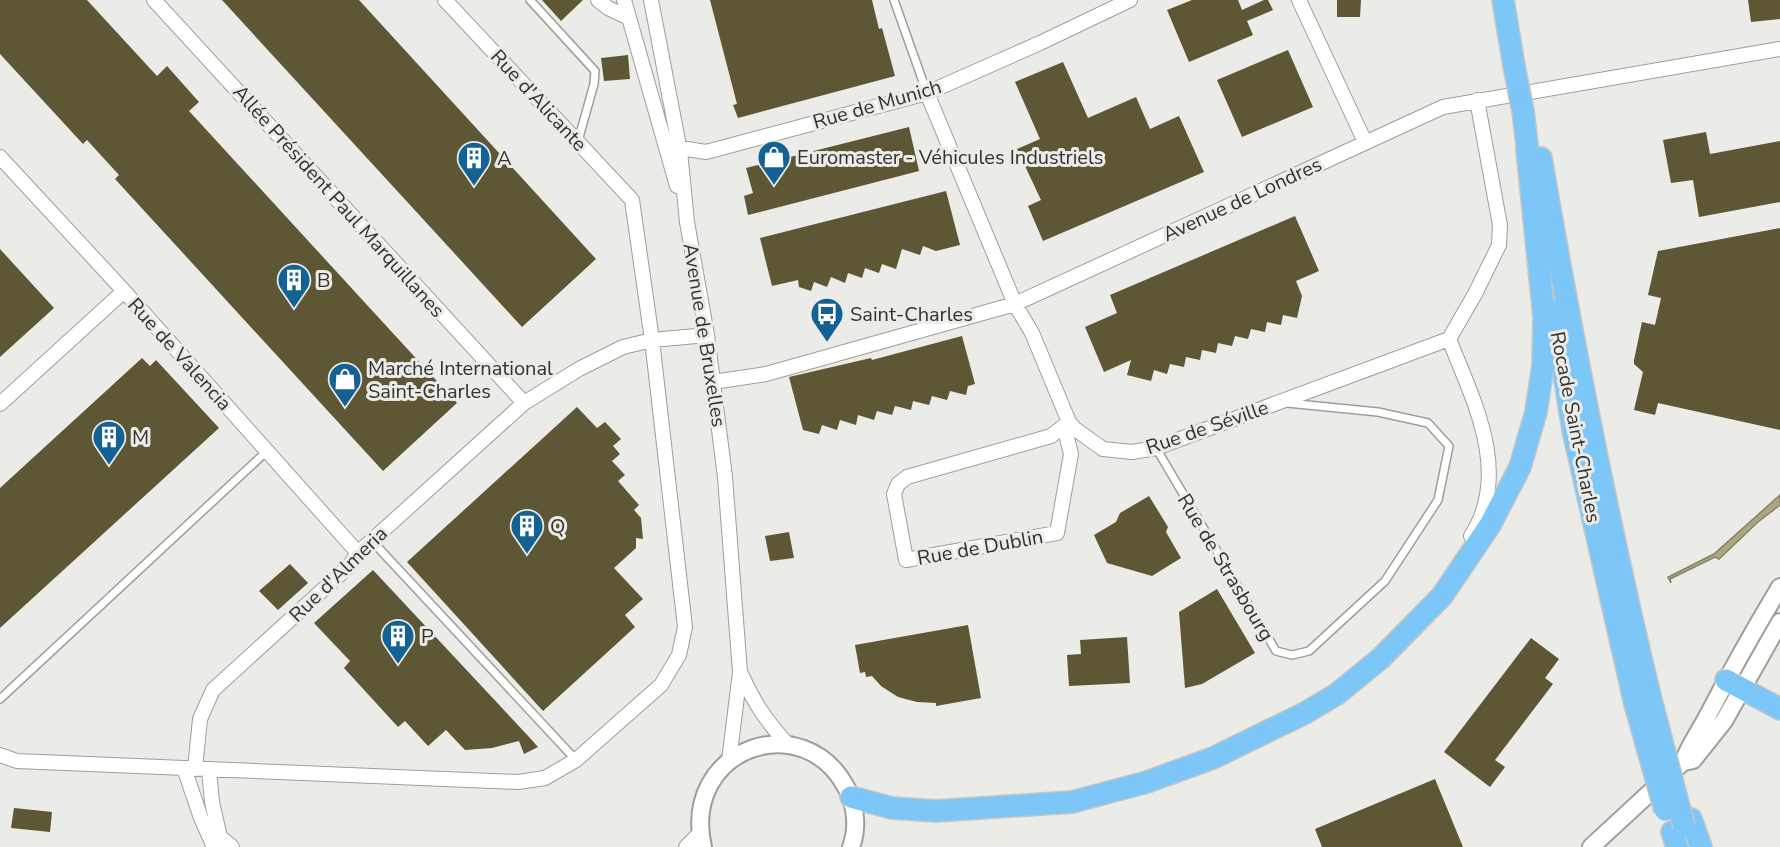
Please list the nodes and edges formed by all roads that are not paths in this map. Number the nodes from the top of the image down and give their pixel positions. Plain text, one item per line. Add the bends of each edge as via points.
1 (154, 0) edge
2 (445, 0) edge
3 (530, 0) edge
4 (598, 0) edge
5 (624, 0) edge
6 (651, 0) edge
7 (894, 0) edge
8 (1130, 0) edge
9 (1299, 0) edge
10 (1503, 0) edge
11 (1514, 0) edge
12 (629, 18) junction
13 (1780, 49) edge
14 (1520, 66) junction
15 (927, 93) junction
16 (1477, 100) junction
17 (1527, 110) junction
18 (577, 141) junction
19 (1365, 142) junction
20 (1527, 149) junction
21 (680, 151) junction
22 (0, 157) edge
23 (687, 222) junction
24 (124, 291) junction
25 (1015, 304) junction
26 (707, 335) junction
27 (1449, 339) junction
28 (652, 340) junction
29 (713, 382) junction
30 (524, 403) junction
31 (1277, 403) junction
32 (0, 404) edge
33 (1067, 424) junction
34 (1156, 448) junction
35 (267, 451) junction
36 (372, 541) junction
37 (358, 553) junction
38 (1780, 587) edge
39 (1780, 622) edge
40 (1381, 658) junction
41 (740, 672) junction
42 (1735, 684) junction
43 (0, 699) edge
44 (1642, 700) junction
45 (1780, 709) edge
46 (788, 745) junction
47 (0, 755) edge
48 (576, 760) junction
49 (729, 761) junction
50 (196, 769) junction
51 (851, 797) junction
52 (1681, 831) edge
53 (702, 840) edge
54 (214, 847) edge
55 (232, 847) edge
56 (686, 847) edge
57 (851, 847) edge
58 (1591, 847) edge
59 (1690, 847) edge
60 (1701, 847) edge

1 - 30 street, Allée Président Paul Marquillanes
2 - 18 street, Rue d'Alicante
3 - 18 lane via 595,71
4 - 12 street
5 - 12 street
6 - 21 street, Avenue de Bruxelles
7 - 15 lane
8 - 15 street, Rue de Munich
9 - 19 street
10 - 14 main road, Rocade Saint-Charles
11 - 14 main road, Rocade Saint-Charles
12 - 23 street
13 - 16 street, Avenue de Londres
14 - 17 main road, Rocade Saint-Charles
15 - 21 street, Rue de Munich via 706,152
15 - 25 street, Rue de Séville
16 - 19 street, Avenue de Londres via 1443,107
16 - 27 street via 1500,225 1499,245
17 - 20 main road, Rocade Saint-Charles
17 - 44 main road, Rocade Saint-Charles via 1624,585
18 - 28 street, Rue d'Alicante via 632,200
19 - 25 street, Avenue de Londres
20 - 40 main road via 1544,317 1543,365 1536,412 1520,467 1490,525 1442,596
20 - 44 main road, Rocade Saint-Charles via 1574,430
21 - 23 street, Avenue de Bruxelles
22 - 24 street, Rue de Valencia
23 - 26 street, Avenue de Bruxelles
24 - 32 street
24 - 35 street, Rue de Valencia
25 - 29 street, Avenue de Londres via 766,374
25 - 33 street, Rue de Séville via 1032,333
26 - 28 street, Rue d'Almeria
26 - 29 street, Avenue de Bruxelles
27 - 31 street, Rue de Séville
27 - 40 street via 1488,447 1490,484 1480,523 1440,585
28 - 30 street, Rue d'Almeria via 623,347
28 - 48 street via 685,627 679,655 662,685
29 - 41 street, Avenue de Bruxelles via 725,477
30 - 36 street, Rue d'Almeria
31 - 34 street, Rue de Séville
31 - 34 lane, Rue de Strasbourg via 1378,412 1428,423 1449,446 1438,500 1385,581 1309,651 1292,655 1276,651
33 - 33 street, Rue de Dublin via 1071,454 1057,533 906,560 894,494 898,484 908,477 1051,436
33 - 34 street, Rue de Séville via 1103,449 1132,452
35 - 37 street, Rue de Valencia
35 - 43 lane
36 - 37 street, Rue d'Almeria
36 - 48 lane
37 - 50 street, Rue d'Almeria via 349,566 213,690 200,719
38 - 42 street
39 - 42 street
40 - 51 main road via 1329,699 1214,758 1147,782 1072,802 936,811 892,808
41 - 46 street, Avenue de Bruxelles via 755,704
41 - 49 street, Avenue de Bruxelles
42 - 45 main road
42 - 58 street via 1701,728 1683,762
44 - 52 main road, Rocade Saint-Charles, bridge
46 - 49 street via 747,750
46 - 51 street via 827,762 842,778
47 - 50 street via 17,761
48 - 50 street via 545,778 518,782
49 - 53 street via 705,793 700,813
50 - 54 street via 201,818
50 - 55 street via 212,802 220,837
51 - 57 street via 856,820
52 - 59 main road, Rocade Saint-Charles
52 - 60 main road
53 - 56 street

